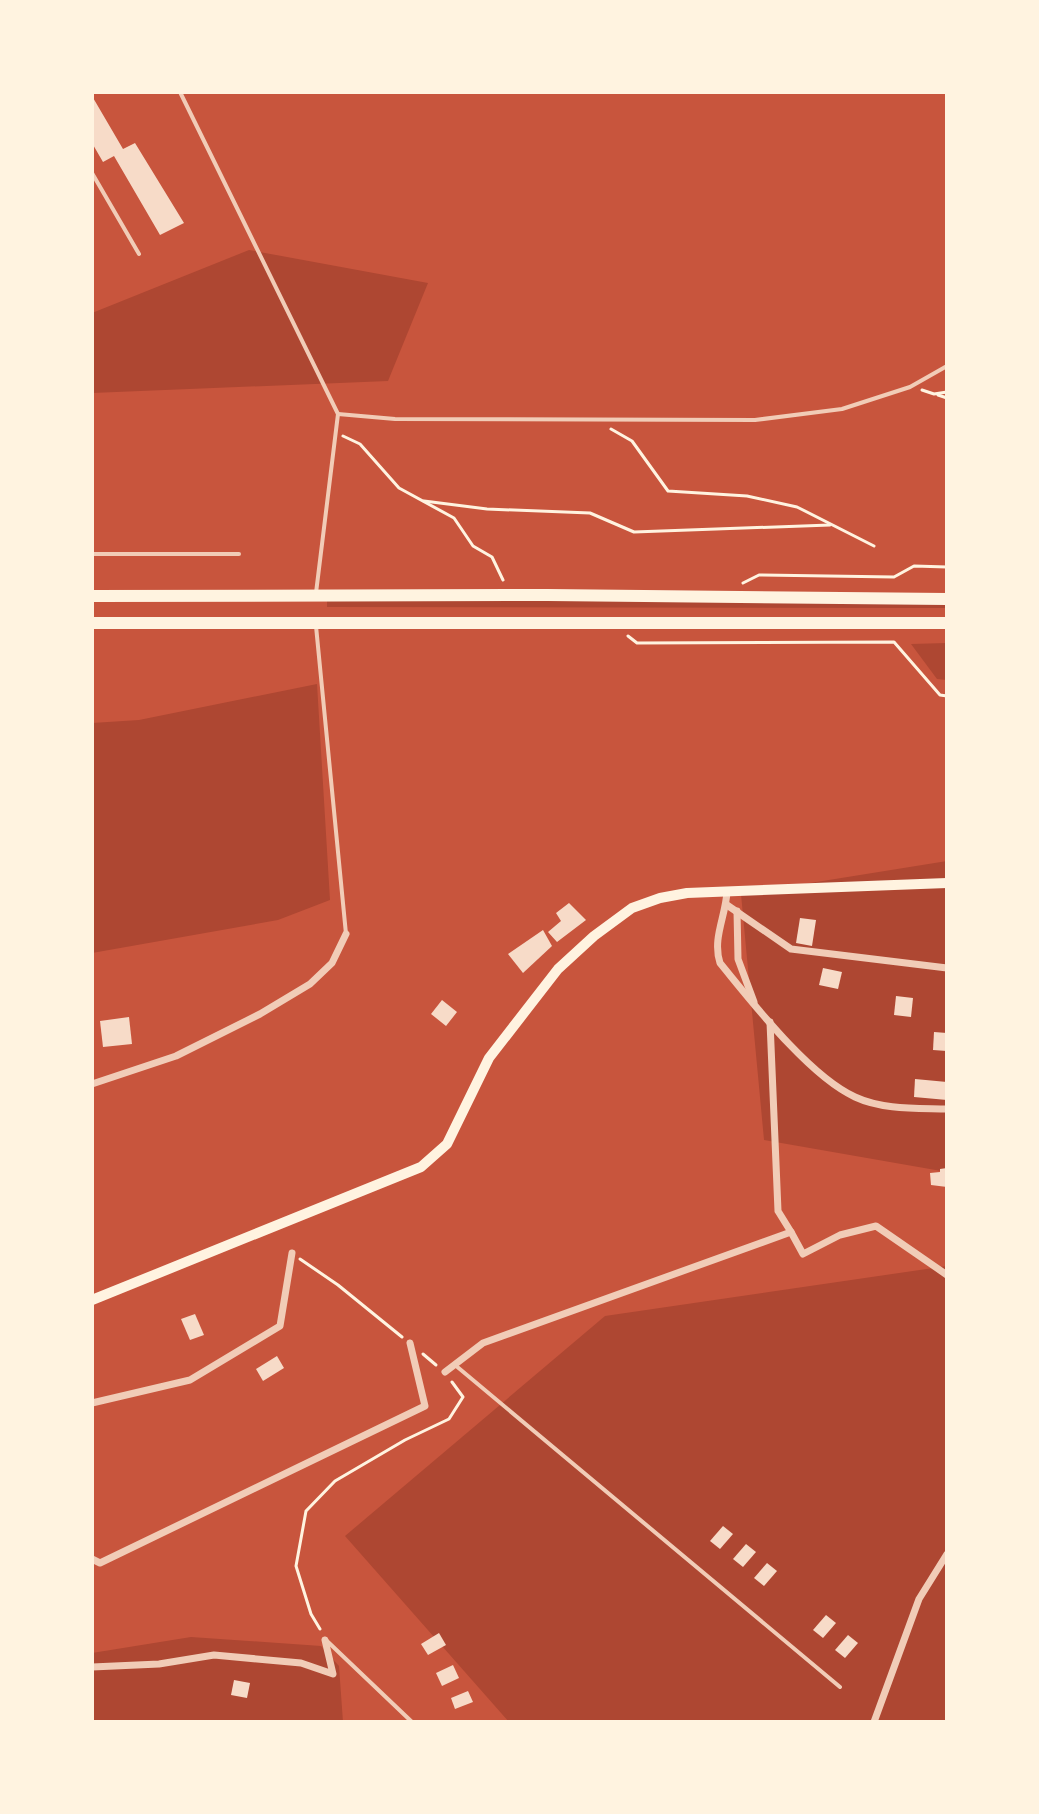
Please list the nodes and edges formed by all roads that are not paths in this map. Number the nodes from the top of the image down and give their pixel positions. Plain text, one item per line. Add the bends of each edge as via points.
1 (180, 92) edge
2 (92, 173) edge
3 (139, 254) dead end
4 (947, 366) edge
5 (338, 414) junction
6 (92, 554) edge
7 (239, 554) dead end
8 (315, 595) junction
9 (92, 596) edge
10 (947, 599) edge
11 (315, 622) junction
12 (92, 623) edge
13 (947, 623) edge
14 (947, 883) edge
15 (727, 891) junction
16 (727, 905) junction
17 (737, 911) junction
18 (346, 934) joint
19 (947, 968) edge
20 (757, 1007) junction
21 (770, 1022) junction
22 (92, 1084) edge
23 (947, 1109) edge
24 (791, 1232) junction
25 (292, 1253) road end
26 (947, 1275) edge
27 (92, 1300) edge
28 (410, 1343) road end
29 (455, 1365) junction
30 (445, 1372) road end
31 (92, 1403) edge
32 (947, 1554) edge
33 (92, 1559) edge
34 (325, 1640) joint
35 (92, 1667) edge
36 (840, 1687) dead end
37 (412, 1722) edge
38 (874, 1722) edge

1 - 5 lane
2 - 3 lane
4 - 5 lane via 910,387 842,409 755,420 395,419
5 - 8 lane
6 - 7 lane
8 - 9 main road
8 - 10 main road
8 - 11 main road
11 - 12 main road
11 - 13 main road
11 - 18 lane
14 - 15 main road
15 - 16 street
15 - 27 main road via 660,898 632,908 594,936 519,1017 489,1058 447,1144 421,1167
16 - 17 street
16 - 20 street via 716,951
17 - 19 street via 791,949
17 - 20 street via 738,959
18 - 22 street via 332,963 310,984 260,1014 176,1056
20 - 21 street
21 - 23 street via 828,1079 856,1097 897,1108
21 - 24 street via 778,1211
24 - 26 street via 803,1254 840,1235 876,1226
24 - 29 street via 483,1343
25 - 31 street via 280,1326 190,1380
28 - 33 street via 425,1406 100,1563
29 - 30 street
29 - 36 lane
32 - 38 street via 919,1599
34 - 35 street via 333,1674 301,1663 214,1655
34 - 37 lane

